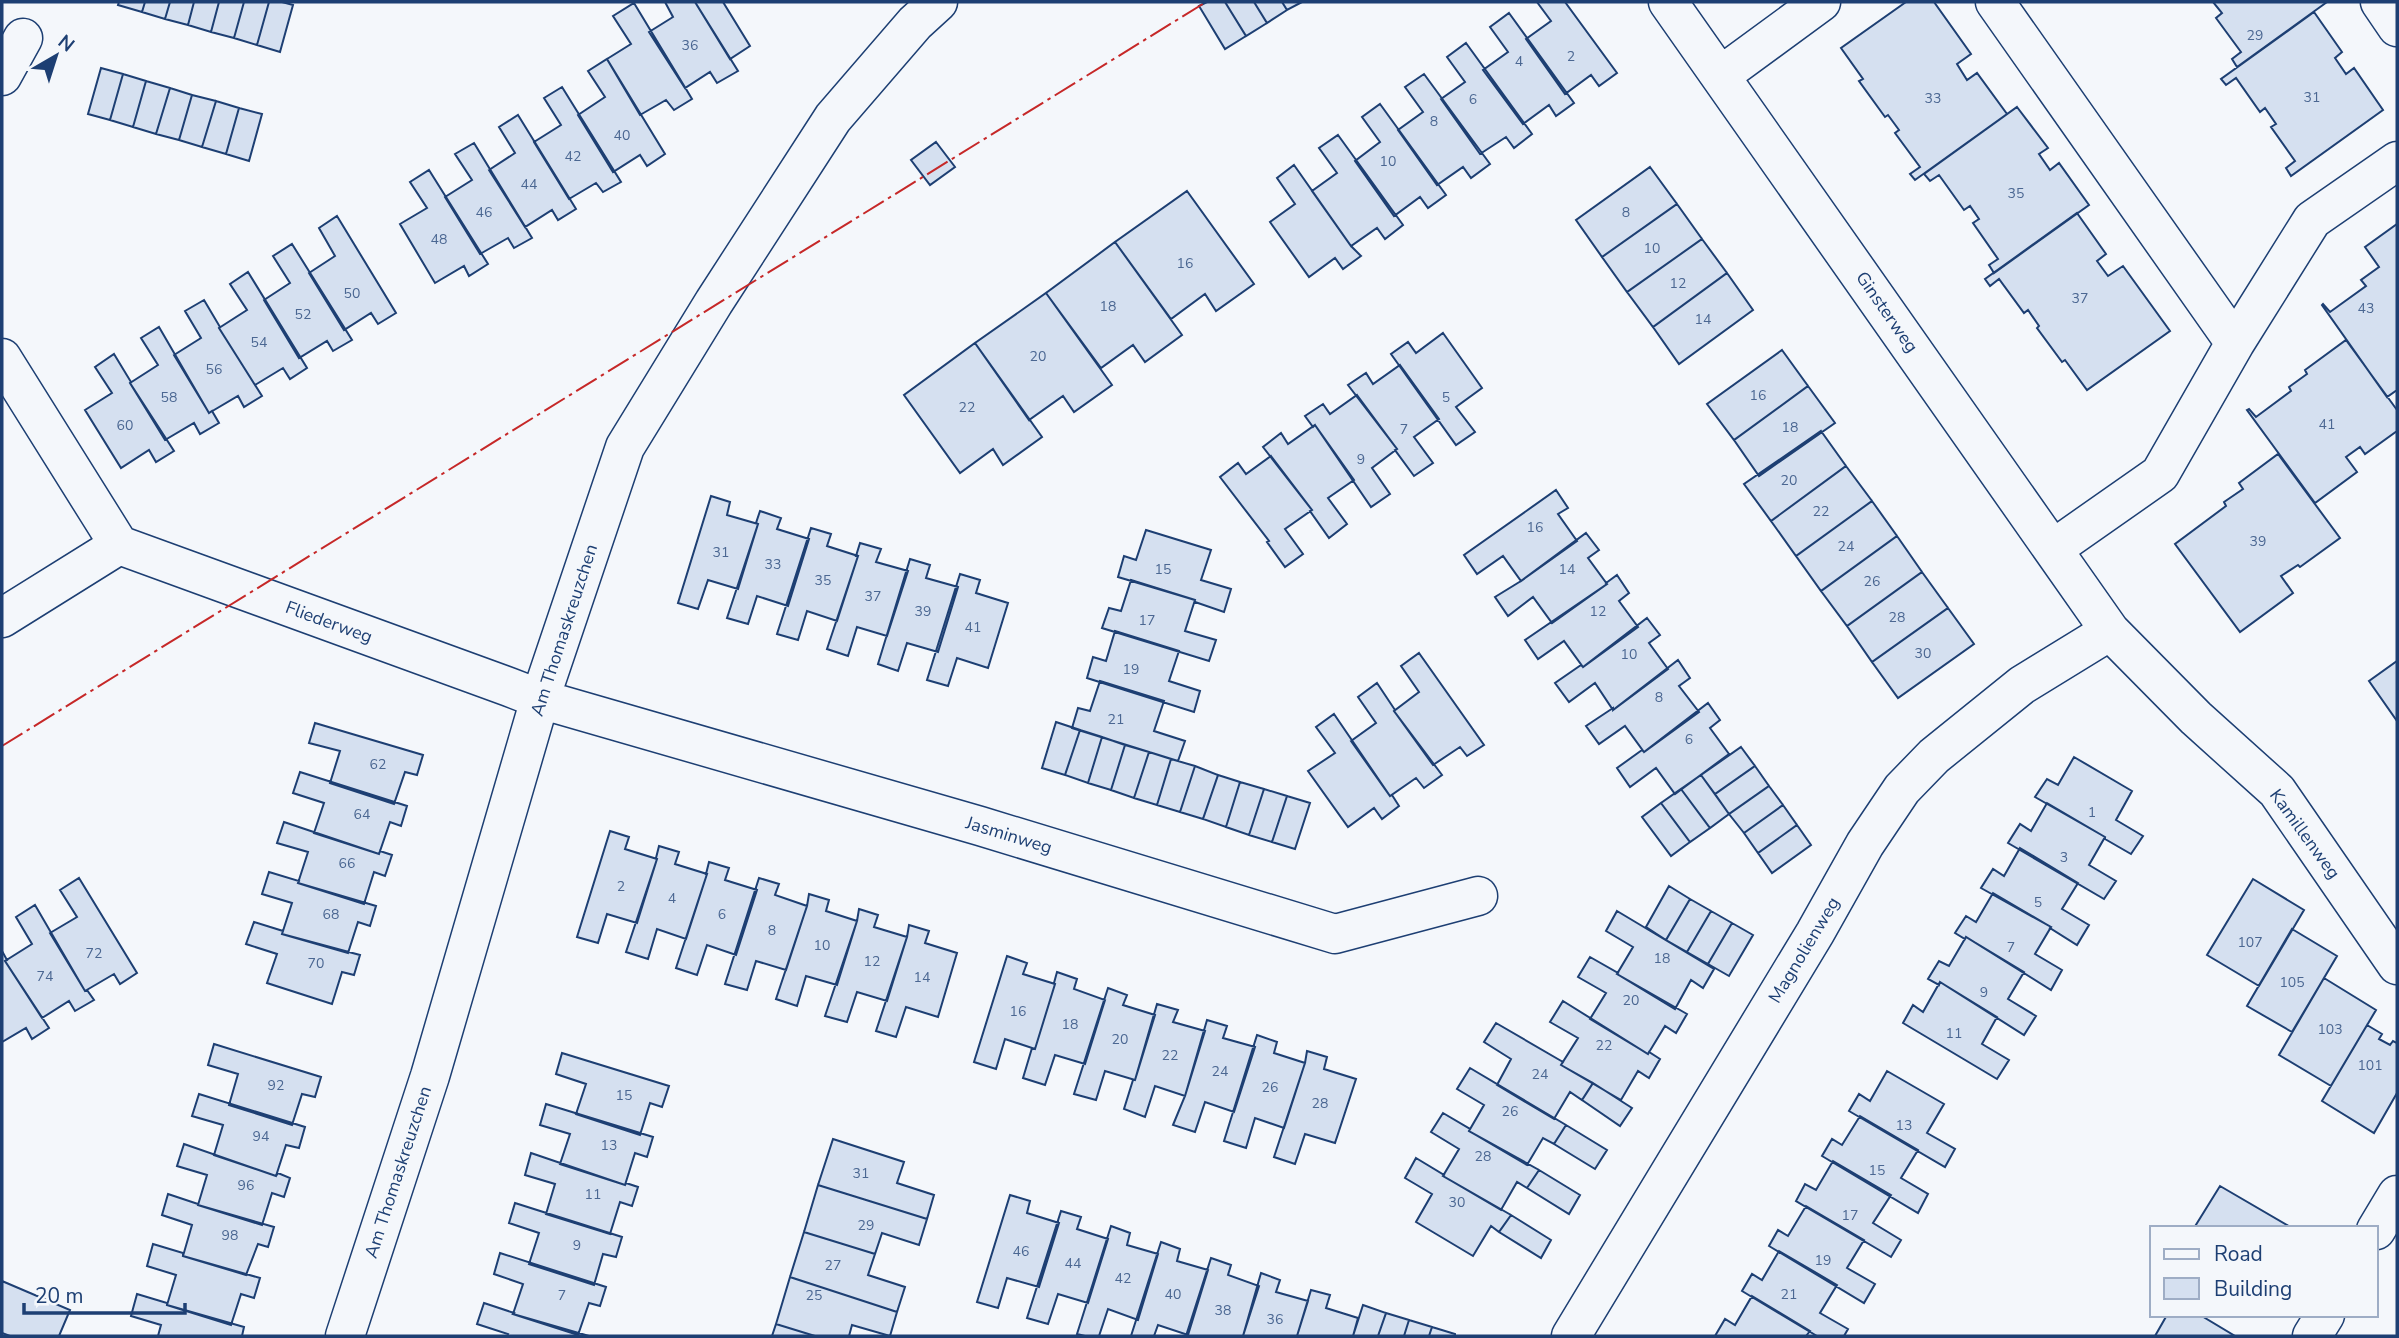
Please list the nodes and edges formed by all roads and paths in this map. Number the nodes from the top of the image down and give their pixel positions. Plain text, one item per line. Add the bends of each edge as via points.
1 (939, 2) edge
2 (1668, 2) edge
3 (1821, 2) edge
4 (1995, 2) edge
5 (2380, 2) edge
6 (2397, 27) edge
7 (23, 38) dead end
8 (2, 76) edge
9 (1720, 76) junction
10 (2397, 161) edge
11 (2235, 343) junction
12 (2, 358) edge
13 (119, 545) junction
14 (2053, 549) junction
15 (2, 618) edge
16 (2110, 631) junction
17 (540, 699) junction
18 (2196, 718) joint
19 (1478, 896) dead end
20 (2397, 965) edge
21 (2397, 1195) edge
22 (2378, 1227) edge
23 (2324, 1317) edge
24 (345, 1336) edge
25 (1571, 1336) edge
26 (2312, 1336) edge

1 - 17 street, Am Thomaskreuzchen via 915,23 833,118 625,447
2 - 9 street, Ginsterweg
3 - 9 street
4 - 11 street
5 - 6 street
7 - 8 street
9 - 14 street, Ginsterweg
10 - 11 street via 2312,220
11 - 14 street via 2160,474
12 - 13 street
13 - 15 street
13 - 17 street, Fliederweg
14 - 16 street, Ginsterweg
16 - 18 street, Ginsterweg
16 - 25 street, Magnolienweg via 2022,685 1934,756 1902,789
17 - 19 street, Jasminweg via 1335,934
17 - 24 street, Am Thomaskreuzchen via 430,1076
18 - 20 street, Kamillenweg via 2277,791
21 - 22 street
23 - 26 street

